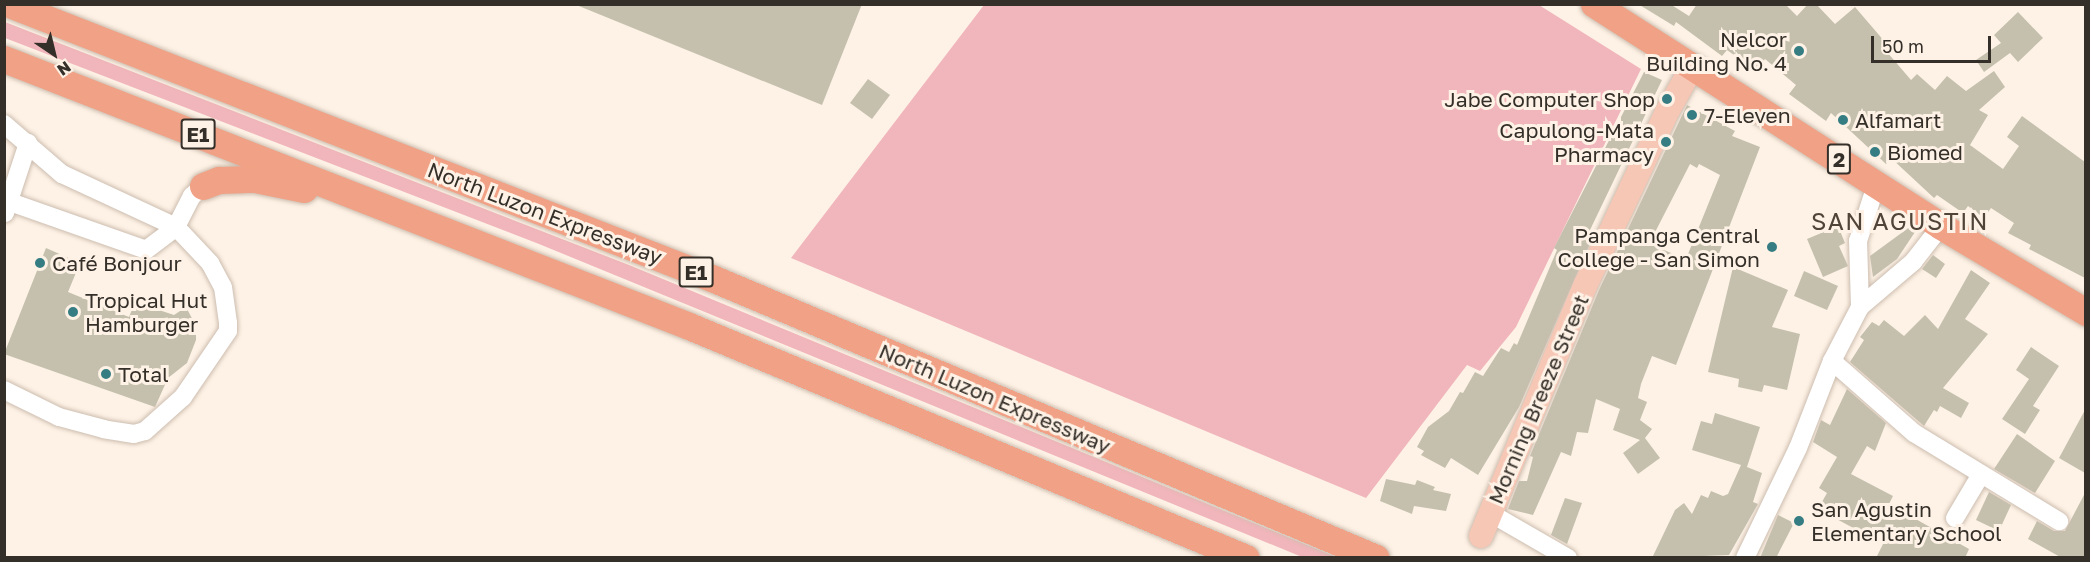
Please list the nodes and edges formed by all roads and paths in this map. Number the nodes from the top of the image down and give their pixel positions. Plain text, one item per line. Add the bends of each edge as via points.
1 (9, 4) edge
2 (1594, 4) edge
3 (4, 59) edge
4 (1691, 69) junction
5 (4, 124) edge
6 (28, 143) junction
7 (1877, 182) junction
8 (202, 186) joint
9 (7, 208) edge
10 (392, 209) junction
11 (1941, 226) junction
12 (176, 227) junction
13 (1860, 307) junction
14 (2085, 312) edge
15 (1832, 361) junction
16 (4, 390) edge
17 (1980, 476) junction
18 (1490, 513) junction
19 (1955, 518) dead end
20 (2059, 521) dead end
21 (1481, 536) dead end
22 (1246, 558) edge
23 (1376, 558) edge
24 (1568, 558) edge
25 (1745, 558) edge

1 - 23 highway, North Luzon Expressway / E1 via 714,279
2 - 4 highway, 2
3 - 10 highway, E1
4 - 7 highway, 2
4 - 18 main road, Morning Breeze Street via 1586,284
5 - 6 street
6 - 9 street
6 - 12 street via 62,174
7 - 11 highway, 2
7 - 13 street via 1857,242
8 - 10 highway via 219,180 255,179
8 - 12 street via 192,196
9 - 12 street via 146,250
10 - 22 highway, E1 via 791,367
11 - 13 street via 1913,262
11 - 14 highway, 2
12 - 16 street via 210,263 223,287 228,331 155,426 134,434 59,417
13 - 15 street
15 - 17 street via 1914,433
15 - 25 street via 1798,448
17 - 19 street
17 - 20 street
18 - 21 main road, Morning Breeze Street
18 - 24 street

